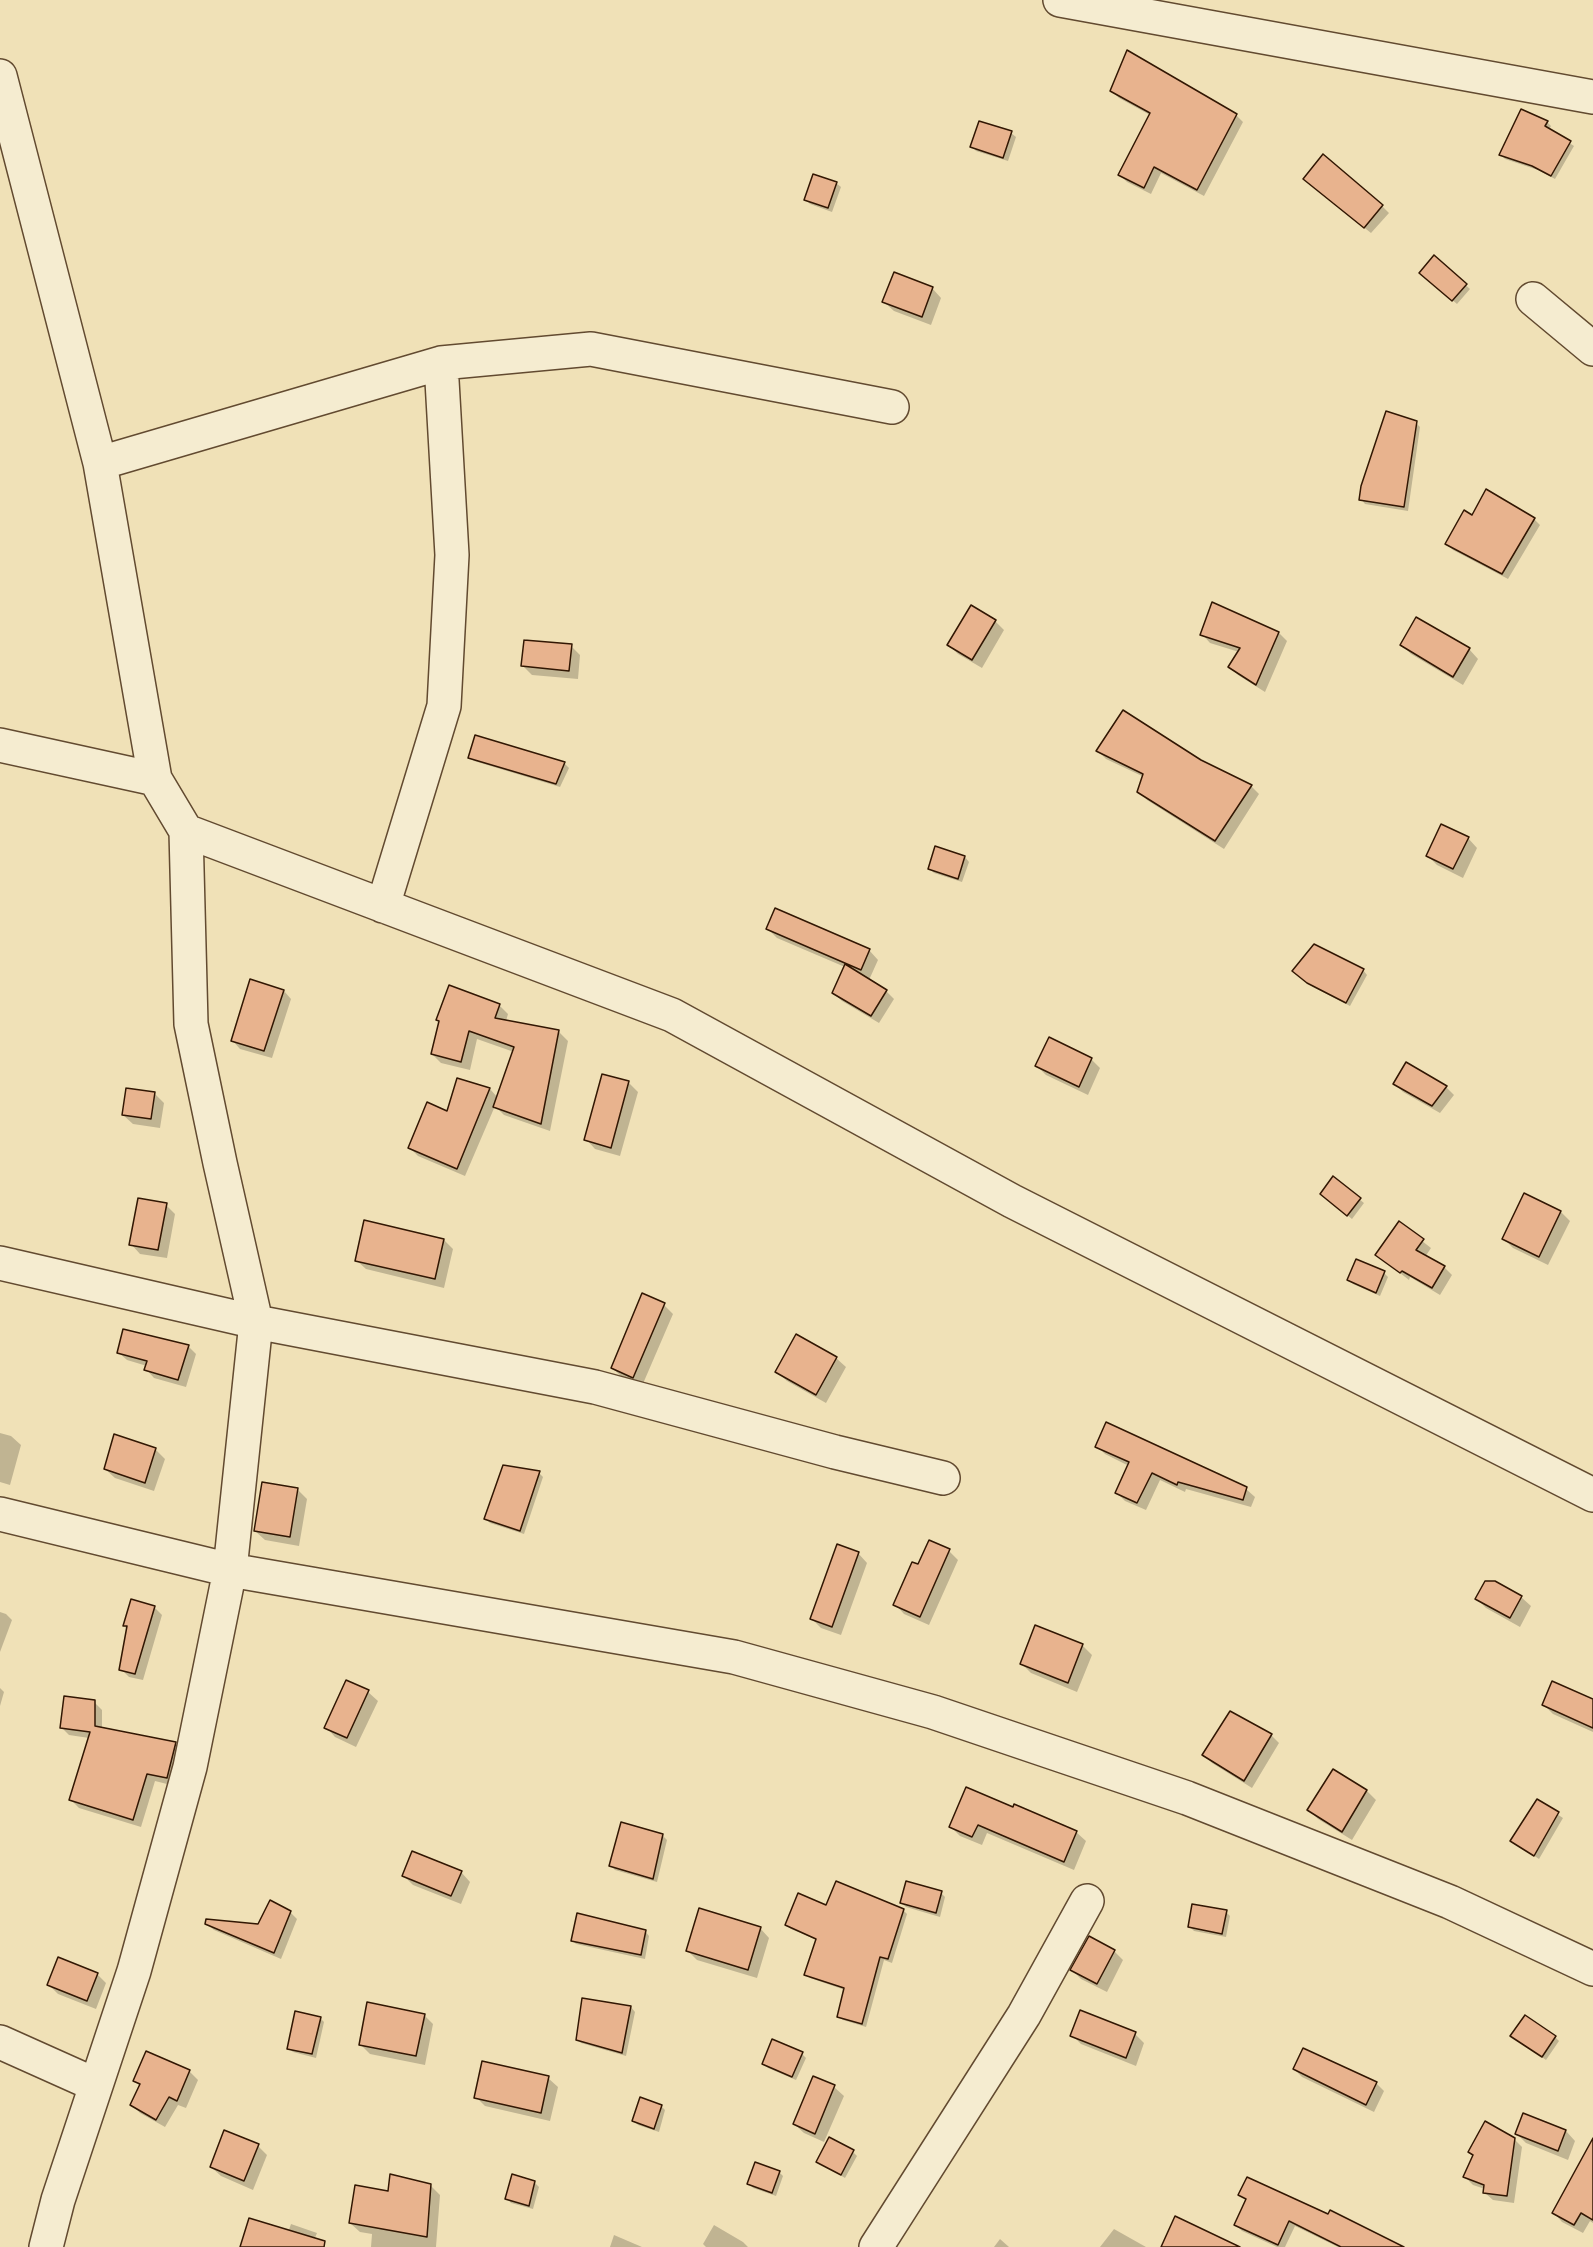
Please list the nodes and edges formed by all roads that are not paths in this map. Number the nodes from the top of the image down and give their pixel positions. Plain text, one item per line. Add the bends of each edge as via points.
1 (1060, 0) edge
2 (1119, 5) edge
3 (0, 76) edge
4 (1593, 97) edge
5 (1533, 299) dead end
6 (1593, 350) edge
7 (441, 363) junction
8 (892, 407) dead end
9 (100, 463) junction
10 (0, 745) edge
11 (155, 779) junction
12 (186, 831) junction
13 (383, 906) junction
14 (0, 1263) edge
15 (256, 1322) junction
16 (943, 1478) dead end
17 (1593, 1495) edge
18 (0, 1514) edge
19 (230, 1570) junction
20 (1087, 1901) dead end
21 (1593, 1969) edge
22 (0, 2042) edge
23 (96, 2085) junction
24 (46, 2247) edge
25 (876, 2247) edge

1 - 2 street
2 - 4 street
3 - 9 street
5 - 6 street
7 - 8 street via 591,349
7 - 9 street
7 - 13 street via 452,555 444,706
9 - 11 street
10 - 11 street
11 - 12 street
12 - 13 street
12 - 15 street via 191,1024
13 - 17 street via 672,1015 1012,1200
14 - 15 street
15 - 16 street via 595,1387
15 - 19 street
18 - 19 street
19 - 21 street via 734,1657 933,1712 1187,1798 1450,1902
19 - 23 street via 190,1767 134,1971
20 - 25 street via 1024,2015
22 - 23 street
23 - 24 street

